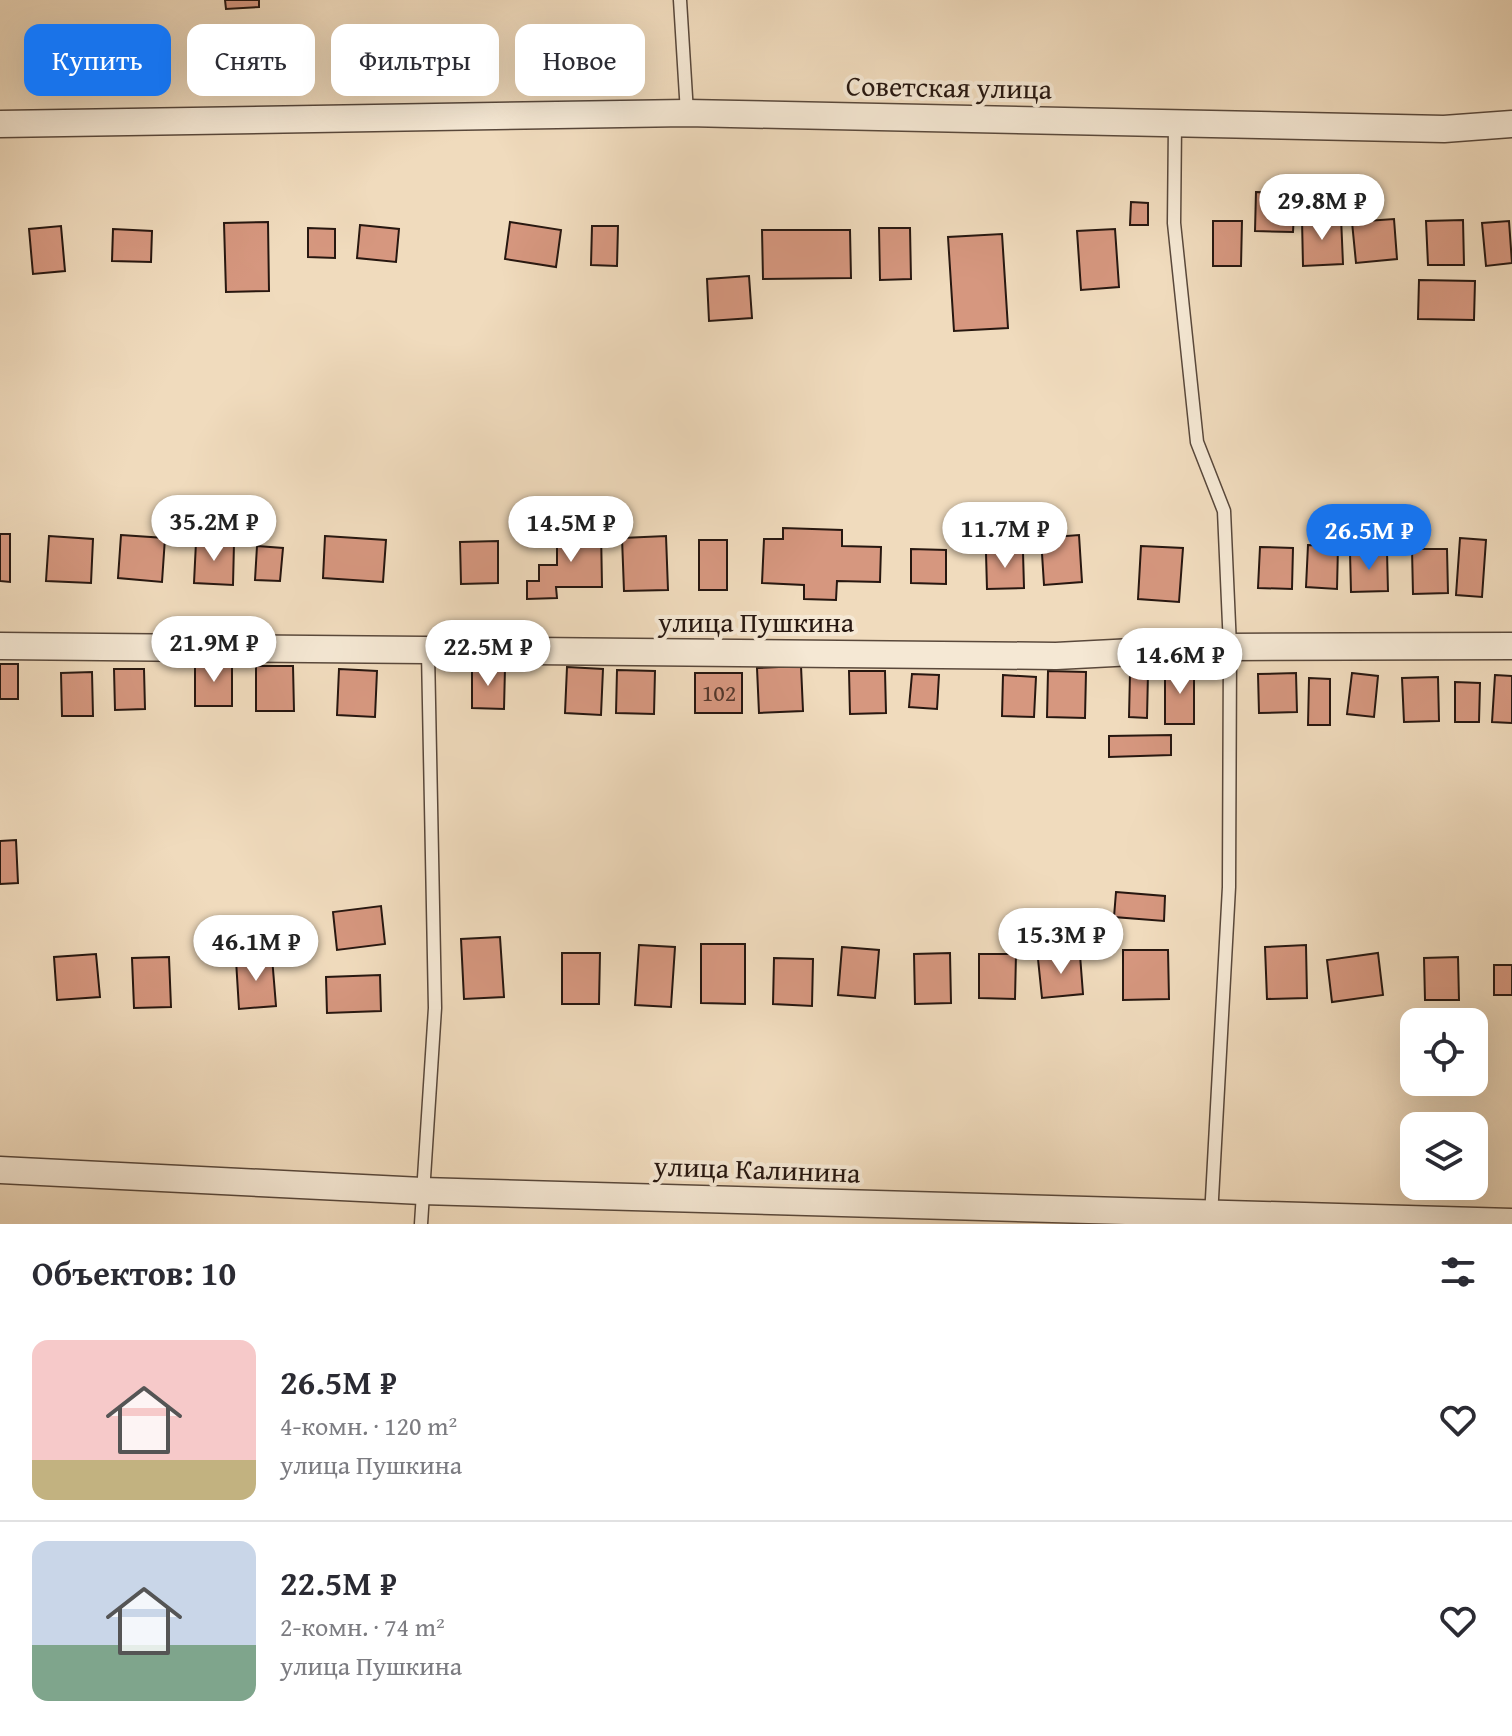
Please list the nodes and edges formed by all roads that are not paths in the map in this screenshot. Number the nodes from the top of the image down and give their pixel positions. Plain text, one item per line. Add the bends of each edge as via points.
1 (680, 0) edge
2 (687, 113) junction
3 (0, 124) edge
4 (1175, 124) junction
5 (1512, 124) edge
6 (0, 646) edge
7 (1512, 646) edge
8 (1230, 647) junction
9 (428, 652) junction
10 (0, 1170) edge
11 (422, 1191) junction
12 (1210, 1219) edge
13 (1512, 1222) edge
14 (421, 1224) edge

1 - 2 lane
2 - 3 street, Советская улица
2 - 4 street, Советская улица
4 - 5 street, Советская улица via 1444,129
4 - 8 lane via 1177,254 1197,442 1224,511
6 - 9 street, улица Пушкина
7 - 8 street, улица Пушкина
8 - 9 street, улица Пушкина via 1056,656
8 - 12 lane via 1229,887
9 - 11 lane via 435,1008
10 - 11 street, улица Калинина
11 - 12 street, улица Калинина
11 - 14 lane
12 - 13 street, улица Калинина

